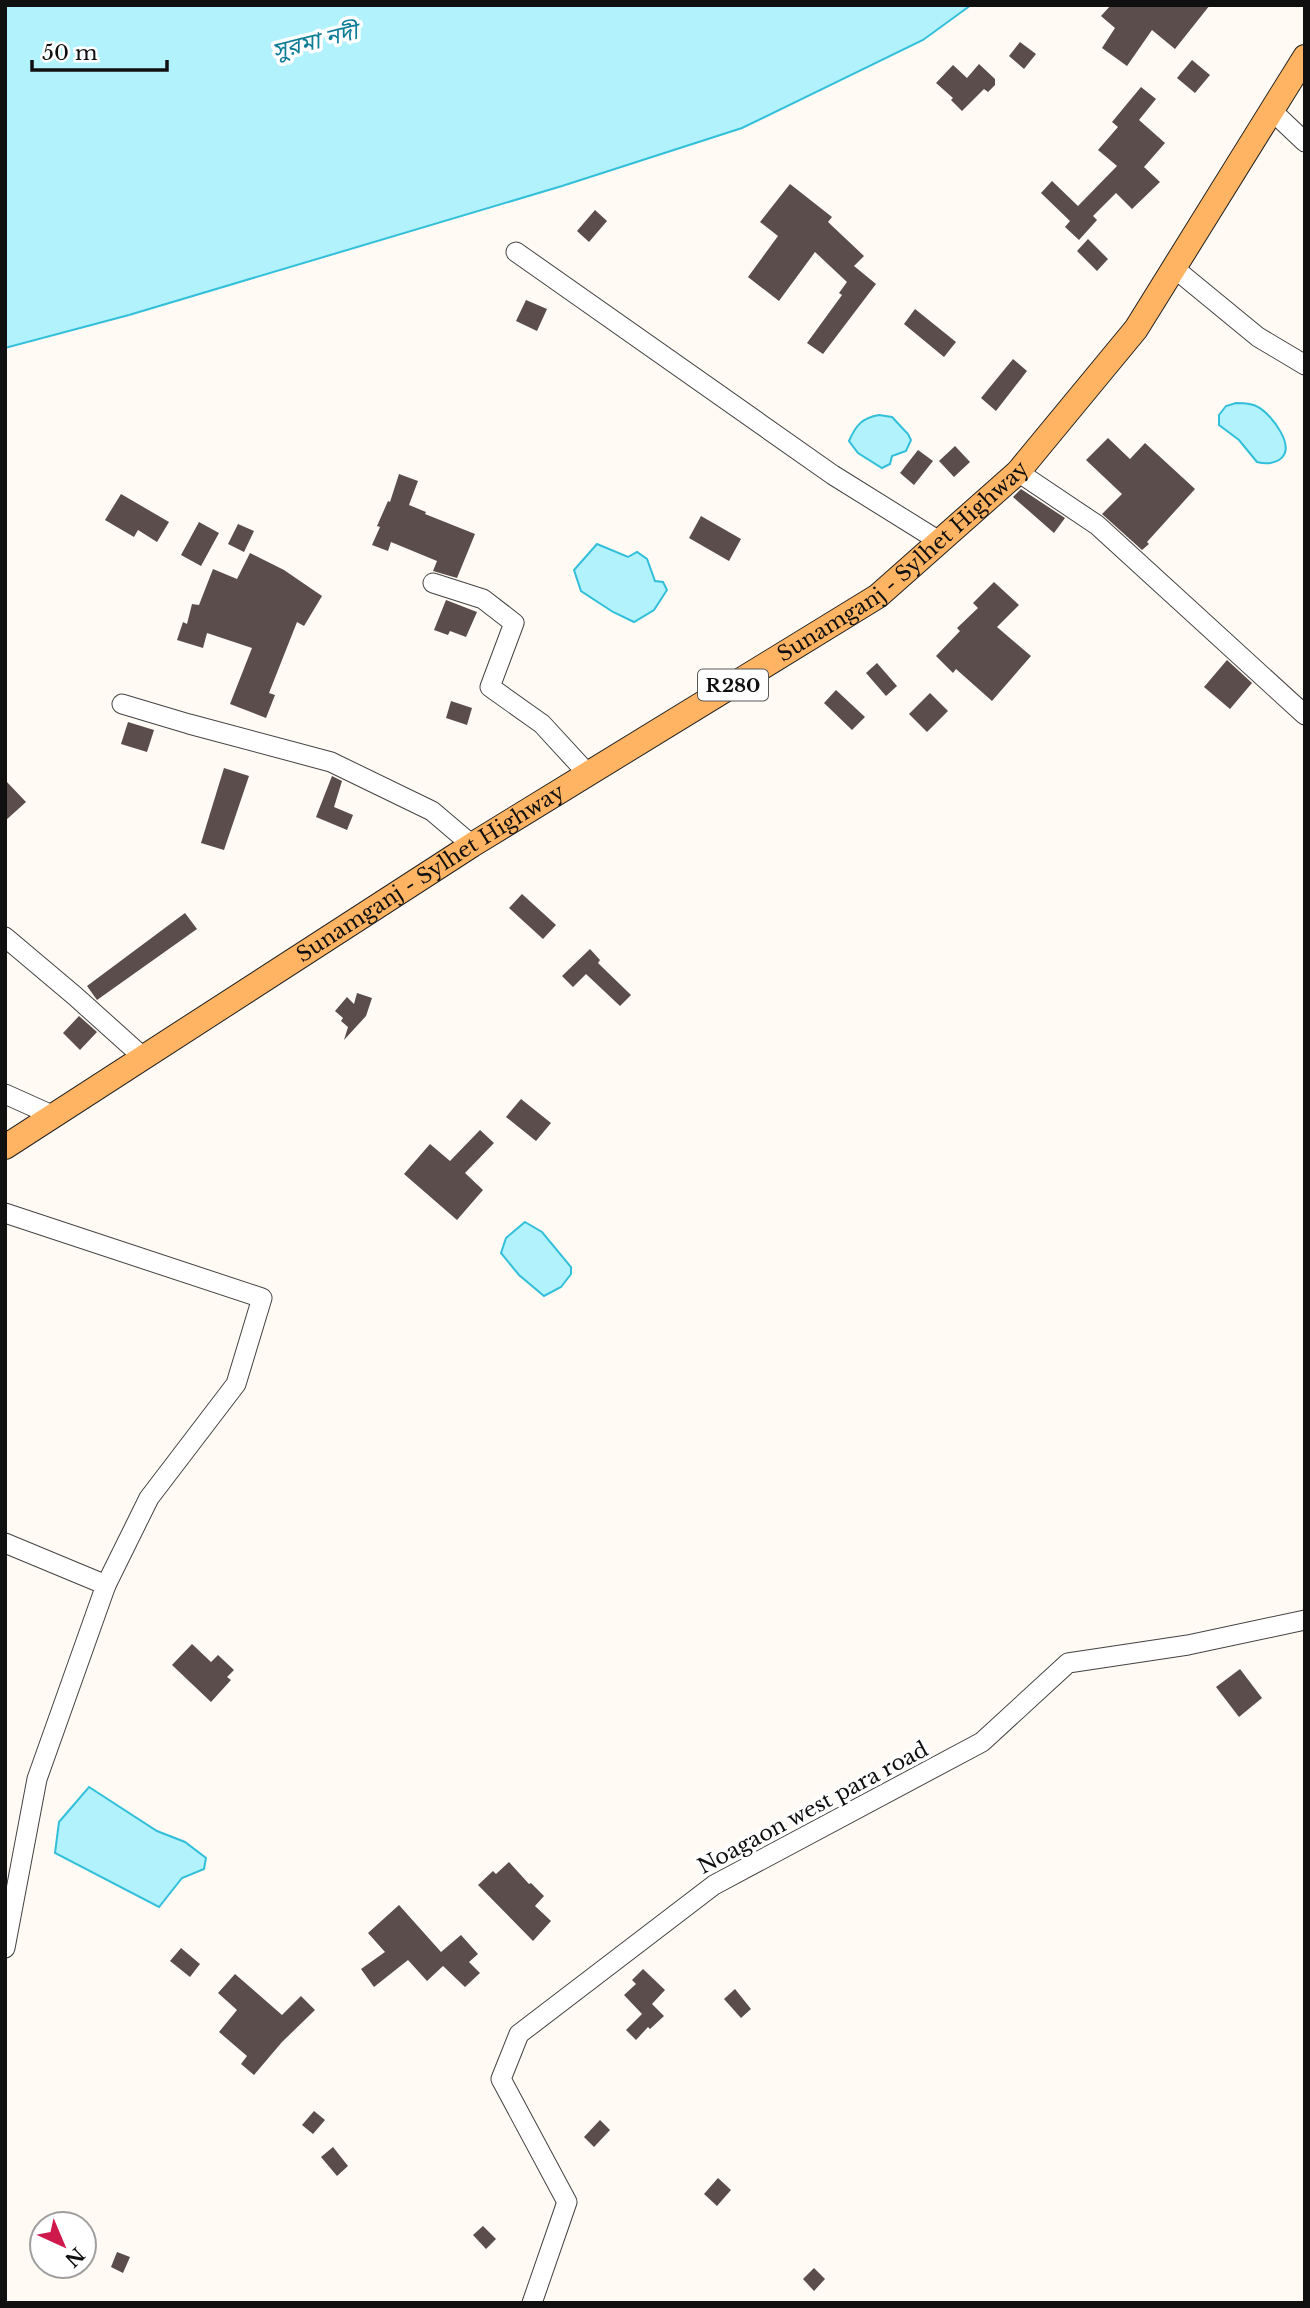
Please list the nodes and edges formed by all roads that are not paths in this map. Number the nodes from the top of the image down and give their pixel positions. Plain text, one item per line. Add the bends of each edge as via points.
1 (1305, 57) edge
2 (1271, 110) junction
3 (1305, 142) edge
4 (516, 252) dead end
5 (1174, 268) junction
6 (1305, 365) edge
7 (1018, 472) junction
8 (939, 541) junction
9 (433, 583) dead end
10 (122, 704) dead end
11 (1305, 716) edge
12 (588, 774) junction
13 (472, 845) junction
14 (5, 937) edge
15 (144, 1058) junction
16 (5, 1094) edge
17 (54, 1116) junction
18 (5, 1147) edge
19 (5, 1213) edge
20 (5, 1543) edge
21 (106, 1585) junction
22 (1305, 1620) edge
23 (5, 1948) edge
24 (532, 2303) edge

1 - 2 main road, Sunamganj - Sylhet Highway / R280
2 - 3 street
2 - 5 main road, Sunamganj - Sylhet Highway / R280
4 - 8 street via 834,475
5 - 6 street via 1258,337
5 - 7 main road, Sunamganj - Sylhet Highway / R280 via 1136,329
7 - 8 main road, Sunamganj - Sylhet Highway / R280
7 - 11 street via 1097,525
8 - 12 main road, Sunamganj - Sylhet Highway / R280 via 878,596
9 - 12 street via 483,599 514,623 490,687 542,724
10 - 13 street via 331,762 432,811
12 - 13 main road, Sunamganj - Sylhet Highway / R280
13 - 15 main road, Sunamganj - Sylhet Highway / R280
14 - 15 street
15 - 17 main road, Sunamganj - Sylhet Highway / R280
16 - 17 street
17 - 18 main road, Sunamganj - Sylhet Highway / R280
19 - 21 street via 262,1298 236,1384 149,1498
20 - 21 street
21 - 23 street via 37,1779
22 - 24 street, Noagaon west para road via 1188,1645 1068,1663 982,1742 714,1885 519,2034 501,2079 567,2202

